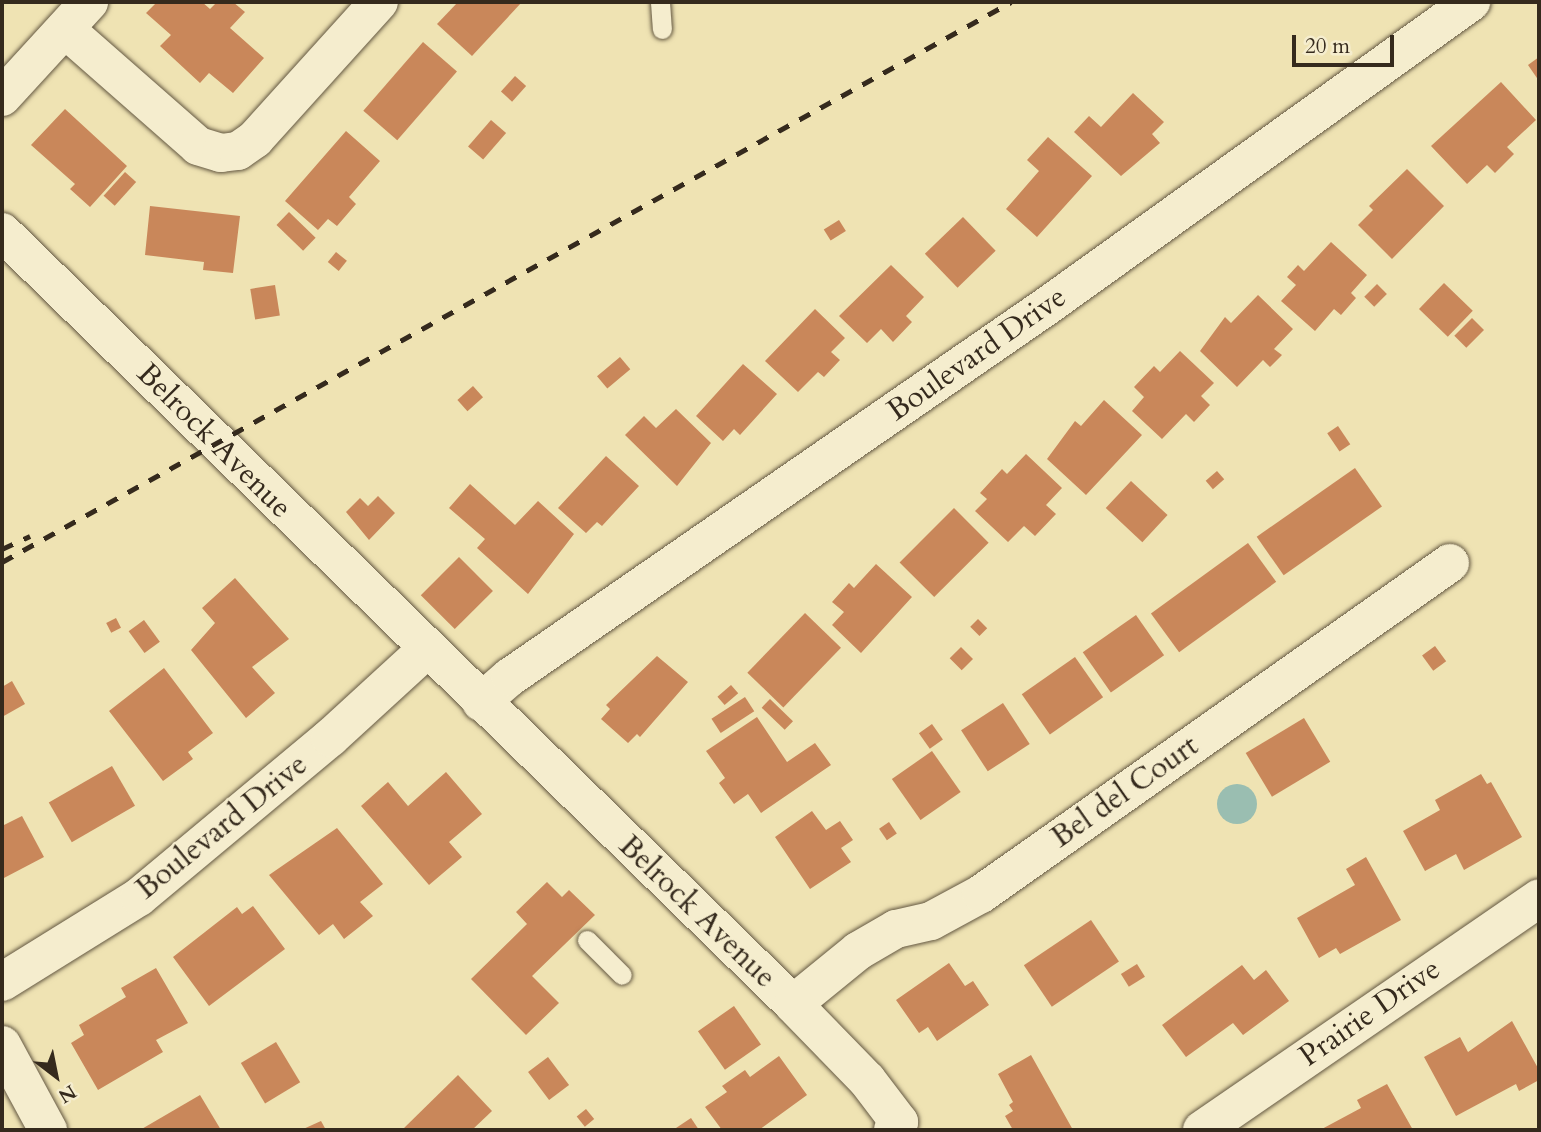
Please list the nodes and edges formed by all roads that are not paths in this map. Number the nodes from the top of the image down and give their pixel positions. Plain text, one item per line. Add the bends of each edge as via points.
1 (379, 2) edge
2 (660, 2) edge
3 (1471, 2) edge
4 (77, 15) edge
5 (662, 29) dead end
6 (2, 97) edge
7 (2, 232) edge
8 (1450, 563) dead end
9 (426, 650) junction
10 (481, 702) junction
11 (1539, 898) edge
12 (587, 940) dead end
13 (622, 975) dead end
14 (2, 982) edge
15 (793, 1004) junction
16 (2, 1045) edge
17 (899, 1128) edge
18 (48, 1130) edge
19 (1202, 1130) edge

1 - 4 street via 255,139 238,151 221,153 198,146
2 - 5 lane
3 - 10 street, Boulevard Drive via 1068,291 510,677
4 - 6 street
7 - 9 street, Belrock Avenue
8 - 15 street, Bel del Court via 981,894 931,921 896,929 858,951
9 - 10 street, Belrock Avenue
9 - 14 street, Boulevard Drive via 330,738 139,897
10 - 15 street, Belrock Avenue
11 - 19 street, Prairie Drive
12 - 13 lane
15 - 17 street, Belrock Avenue via 867,1080
16 - 18 street

